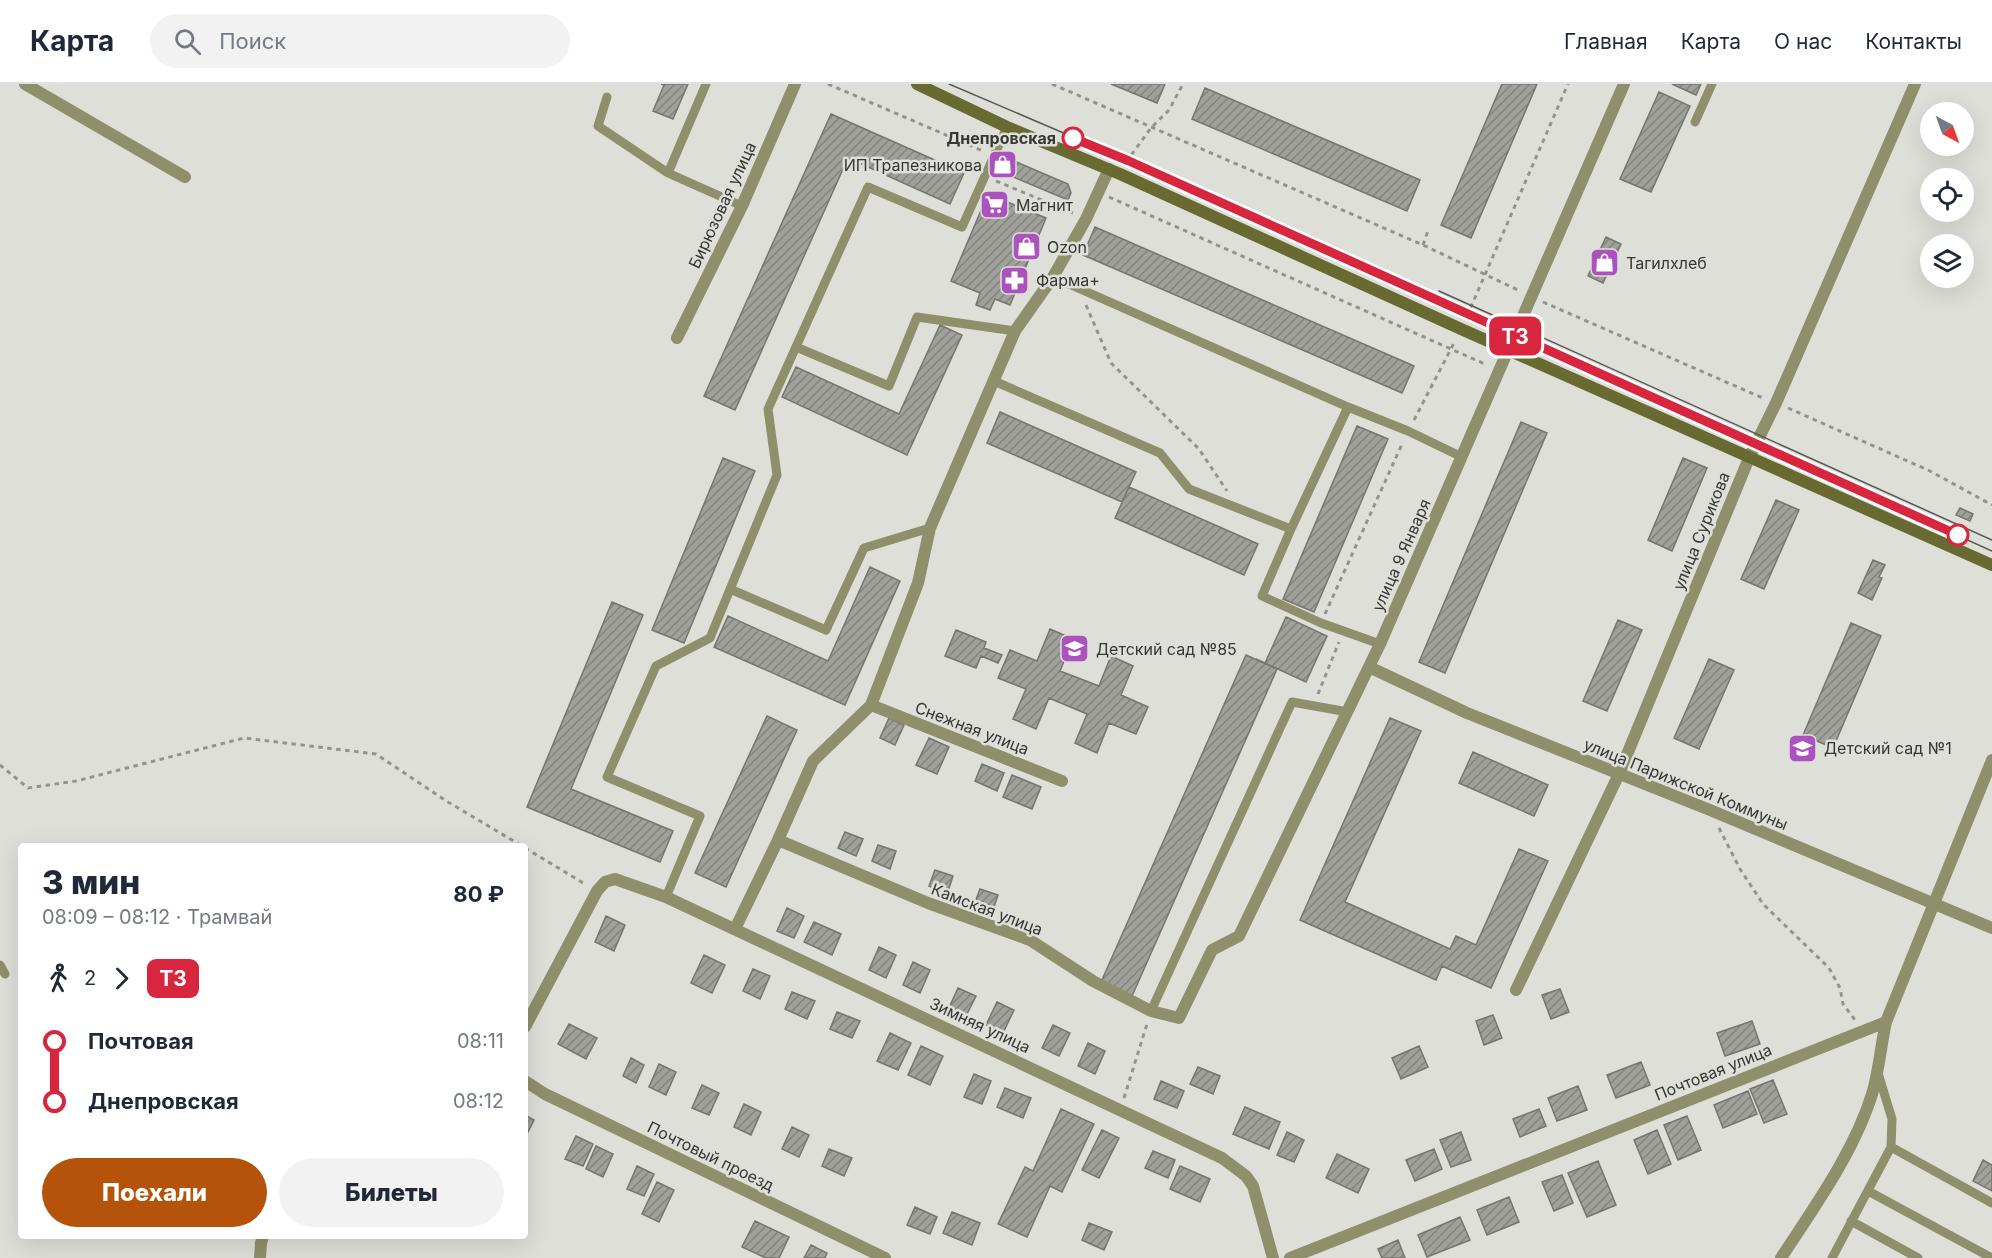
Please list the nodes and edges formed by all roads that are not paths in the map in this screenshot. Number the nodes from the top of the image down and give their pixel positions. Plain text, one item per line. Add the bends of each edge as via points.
1 (25, 84) edge
2 (706, 84) edge
3 (795, 84) edge
4 (917, 84) edge
5 (1624, 84) edge
6 (1712, 84) edge
7 (1915, 84) edge
8 (607, 97) dead end
9 (1695, 122) dead end
10 (1007, 128) junction
11 (1115, 171) junction
12 (668, 172) junction
13 (185, 177) dead end
14 (742, 206) junction
15 (1053, 277) junction
16 (1015, 331) junction
17 (677, 338) dead end
18 (796, 347) junction
19 (1509, 350) junction
20 (994, 381) junction
21 (1348, 407) junction
22 (1462, 457) junction
23 (1749, 458) junction
24 (930, 528) junction
25 (1291, 529) junction
26 (1992, 565) edge
27 (730, 589) junction
28 (1380, 644) junction
29 (1369, 667) junction
30 (871, 705) junction
31 (1348, 712) junction
32 (1992, 760) edge
33 (1619, 774) junction
34 (1062, 781) dead end
35 (778, 840) junction
36 (666, 897) junction
37 (1935, 904) junction
38 (1992, 928) edge
39 (735, 929) junction
40 (0, 965) edge
41 (5, 974) dead end
42 (1516, 990) dead end
43 (1151, 1011) junction
44 (1179, 1018) joint
45 (528, 1021) edge
46 (1886, 1022) junction
47 (1877, 1071) junction
48 (528, 1083) edge
49 (1891, 1147) junction
50 (1868, 1191) junction
51 (1992, 1203) edge
52 (1851, 1221) junction
53 (262, 1239) edge
54 (260, 1258) edge
55 (885, 1258) edge
56 (1273, 1258) edge
57 (1290, 1258) edge
58 (1782, 1258) edge
59 (1833, 1258) edge
60 (1918, 1258) edge
61 (1992, 1258) edge

1 - 13 street
2 - 12 lane
3 - 14 street, Бирюзовая улица
4 - 10 street
5 - 19 street, улица 9 Января
6 - 9 lane
7 - 23 street, улица Сурикова
8 - 12 lane via 598,126
10 - 11 street
10 - 18 lane via 962,227 868,187
11 - 15 street via 1099,192
11 - 19 street
12 - 14 lane
14 - 17 street, Бирюзовая улица
15 - 16 street
15 - 21 lane
16 - 18 lane via 917,317 889,386
16 - 20 street
18 - 27 lane via 768,409 777,475
19 - 22 street, улица 9 Января
19 - 23 street
20 - 24 street
20 - 25 lane via 1160,453 1189,489
21 - 22 lane via 1408,430
21 - 25 lane
22 - 28 street, улица 9 Января
23 - 26 street
23 - 33 street, улица Сурикова
24 - 27 lane via 864,548 826,630
24 - 30 street via 918,583
25 - 28 lane via 1262,596
27 - 36 lane via 710,638 656,666 607,777 700,816
28 - 29 street, улица 9 Января
29 - 31 street, улица 9 Января
29 - 33 street, улица Парижской Коммуны via 1467,713
30 - 34 street, Снежная улица
30 - 35 street via 813,761
31 - 43 lane via 1292,702
31 - 44 street, улица 9 Января via 1239,936 1212,950
32 - 37 street
33 - 37 street, улица Парижской Коммуны
33 - 42 street, улица Сурикова
35 - 39 street
35 - 43 street, Камская улица via 928,903 1030,940 1093,981
36 - 39 street, Зимняя улица
36 - 45 street, Зимняя улица via 615,879 605,882
37 - 38 street, улица Парижской Коммуны
37 - 46 street
39 - 56 street, Зимняя улица via 1222,1158 1253,1186
40 - 41 lane
43 - 44 street, Камская улица
46 - 47 street
46 - 57 street, Почтовая улица
47 - 49 lane via 1892,1119
47 - 58 street via 1865,1111 1843,1158
48 - 55 street, Почтовый проезд
49 - 50 lane
49 - 51 lane
50 - 52 lane
50 - 61 lane
52 - 59 lane
52 - 60 lane
53 - 54 street

